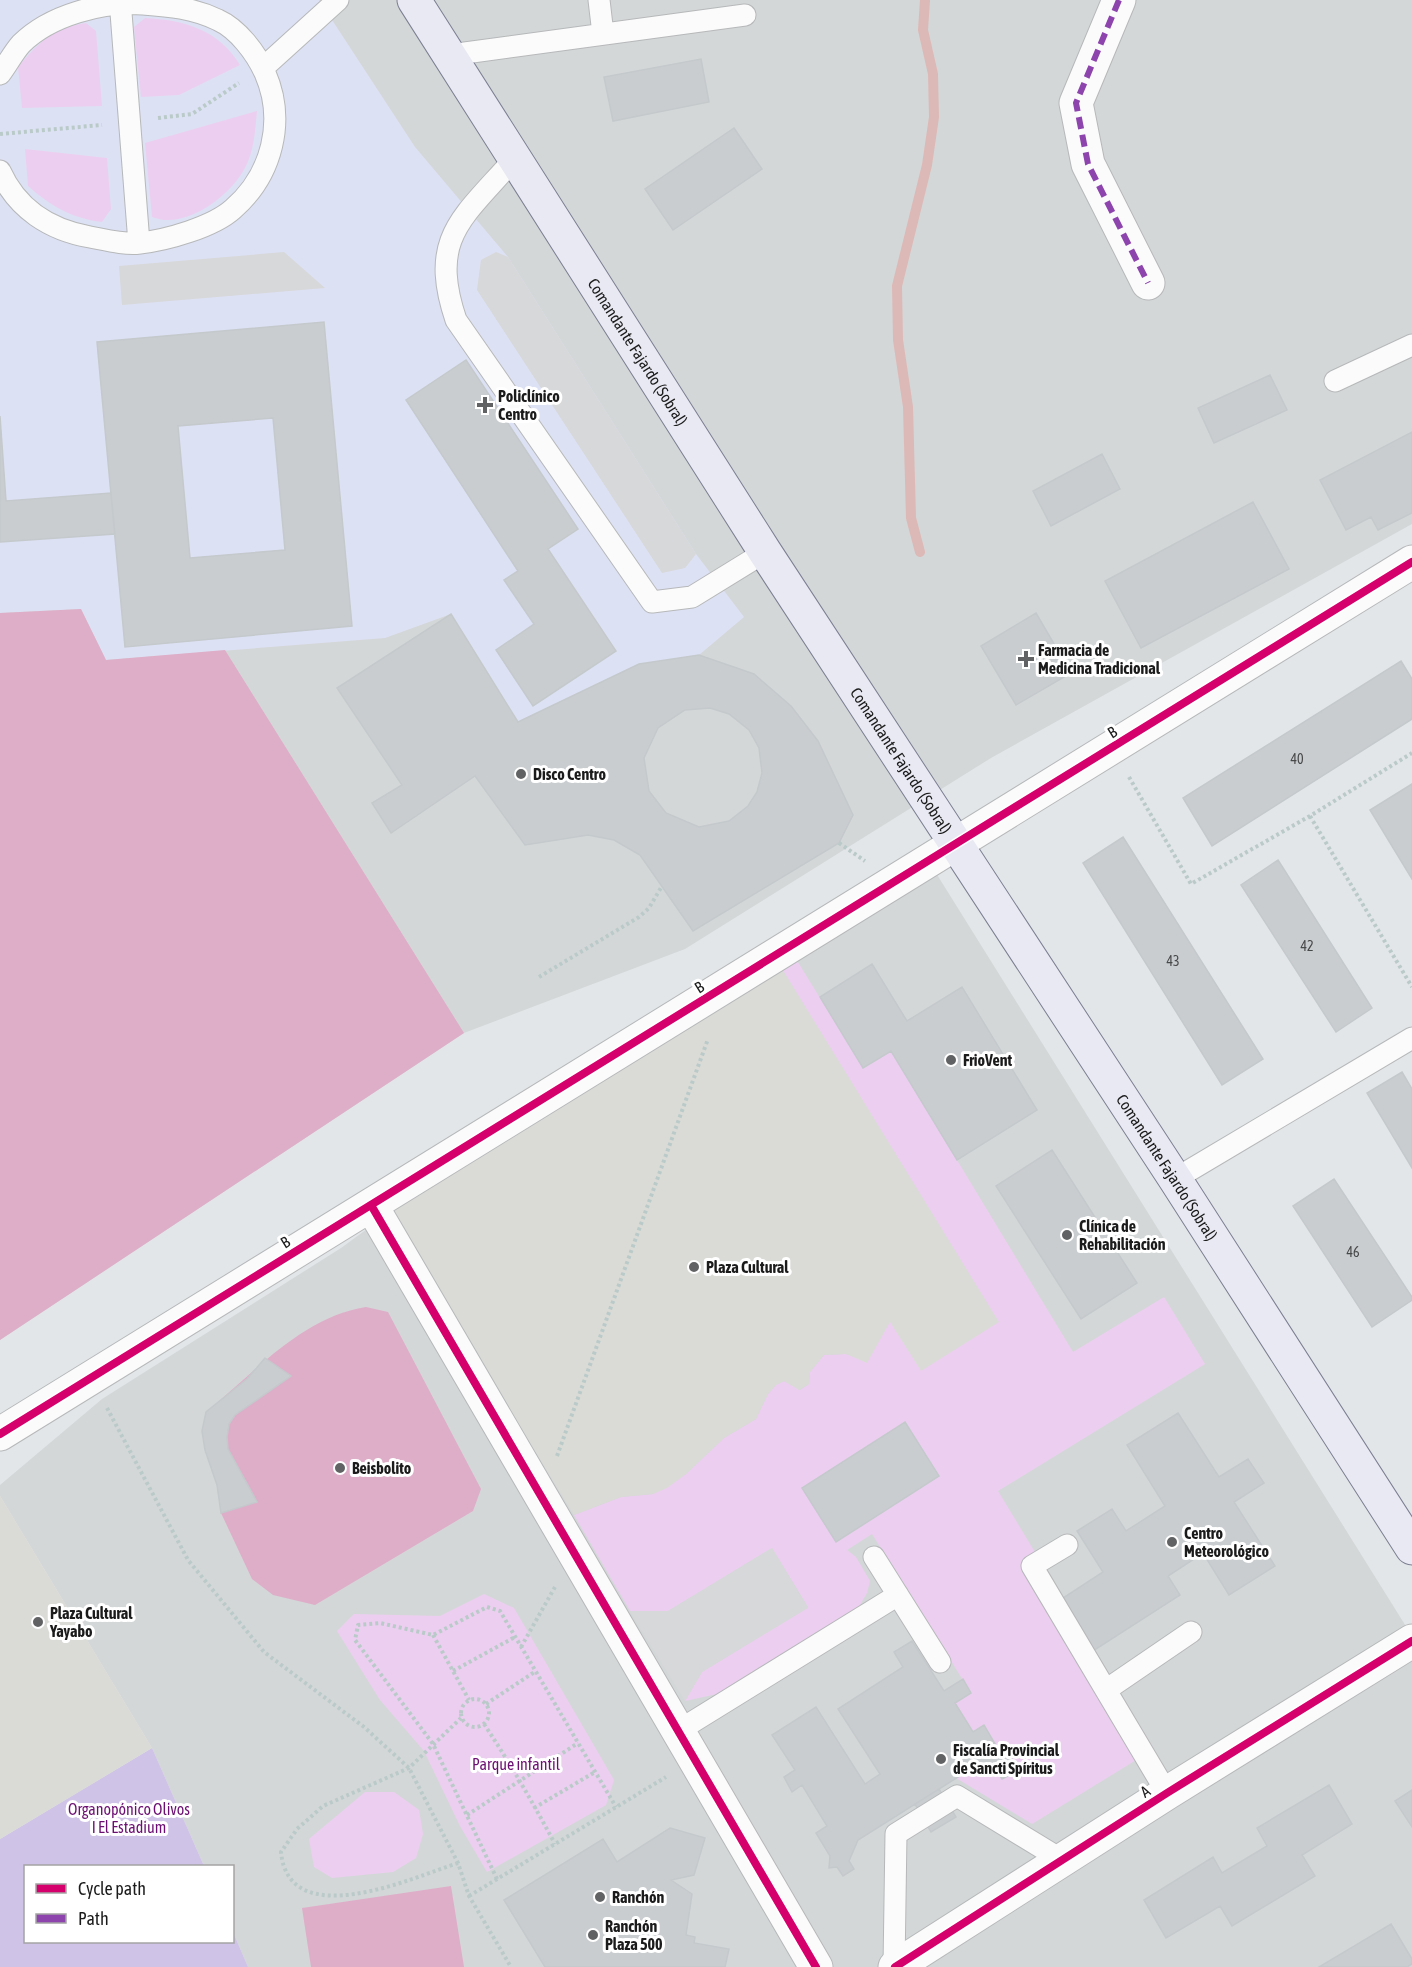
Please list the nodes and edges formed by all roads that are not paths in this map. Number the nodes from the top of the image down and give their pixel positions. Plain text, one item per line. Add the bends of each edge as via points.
1 (338, 0) edge
2 (414, 0) edge
3 (599, 0) edge
4 (1119, 0) edge
5 (120, 1) edge
6 (745, 15) dead end
7 (603, 34) junction
8 (450, 55) junction
9 (263, 68) junction
10 (0, 74) edge
11 (514, 159) junction
12 (0, 171) edge
13 (139, 243) junction
14 (1148, 283) dead end
15 (1412, 345) edge
16 (1335, 381) dead end
17 (765, 552) junction
18 (1412, 562) edge
19 (955, 844) junction
20 (1412, 1038) edge
21 (1175, 1179) junction
22 (371, 1205) junction
23 (0, 1434) edge
24 (1067, 1545) dead end
25 (1412, 1548) edge
26 (874, 1557) dead end
27 (898, 1595) junction
28 (1191, 1632) dead end
29 (1412, 1641) edge
30 (940, 1662) dead end
31 (1106, 1689) junction
32 (678, 1731) junction
33 (1167, 1793) junction
34 (1062, 1860) junction
35 (816, 1967) edge
36 (895, 1967) edge

1 - 9 lane
2 - 8 main road, Comandante Fajardo (Sobral)
3 - 7 lane
4 - 14 street via 1076,103 1088,164
5 - 9 lane via 186,8 220,21 248,45
5 - 10 lane via 51,22 21,44
5 - 13 lane
6 - 7 lane
7 - 8 lane
8 - 11 main road, Comandante Fajardo (Sobral)
9 - 13 lane via 276,112 272,149 257,183 232,210 200,228
11 - 17 main road, Comandante Fajardo (Sobral)
11 - 17 lane via 457,225 444,259 446,291 456,320 652,602 692,597
12 - 13 lane via 7,186 33,215 65,233
15 - 16 lane
17 - 19 main road, Comandante Fajardo (Sobral)
18 - 19 street, B
19 - 21 main road, Comandante Fajardo (Sobral)
19 - 22 street, B
20 - 21 lane
21 - 25 main road, Comandante Fajardo (Sobral)
22 - 23 street, B
22 - 32 street
24 - 31 lane via 1032,1566
26 - 27 lane
27 - 30 lane
27 - 32 lane
28 - 31 lane
29 - 33 street, A
31 - 33 lane
32 - 35 street
33 - 34 street, A
34 - 36 street, A
34 - 36 lane via 957,1796 896,1834

